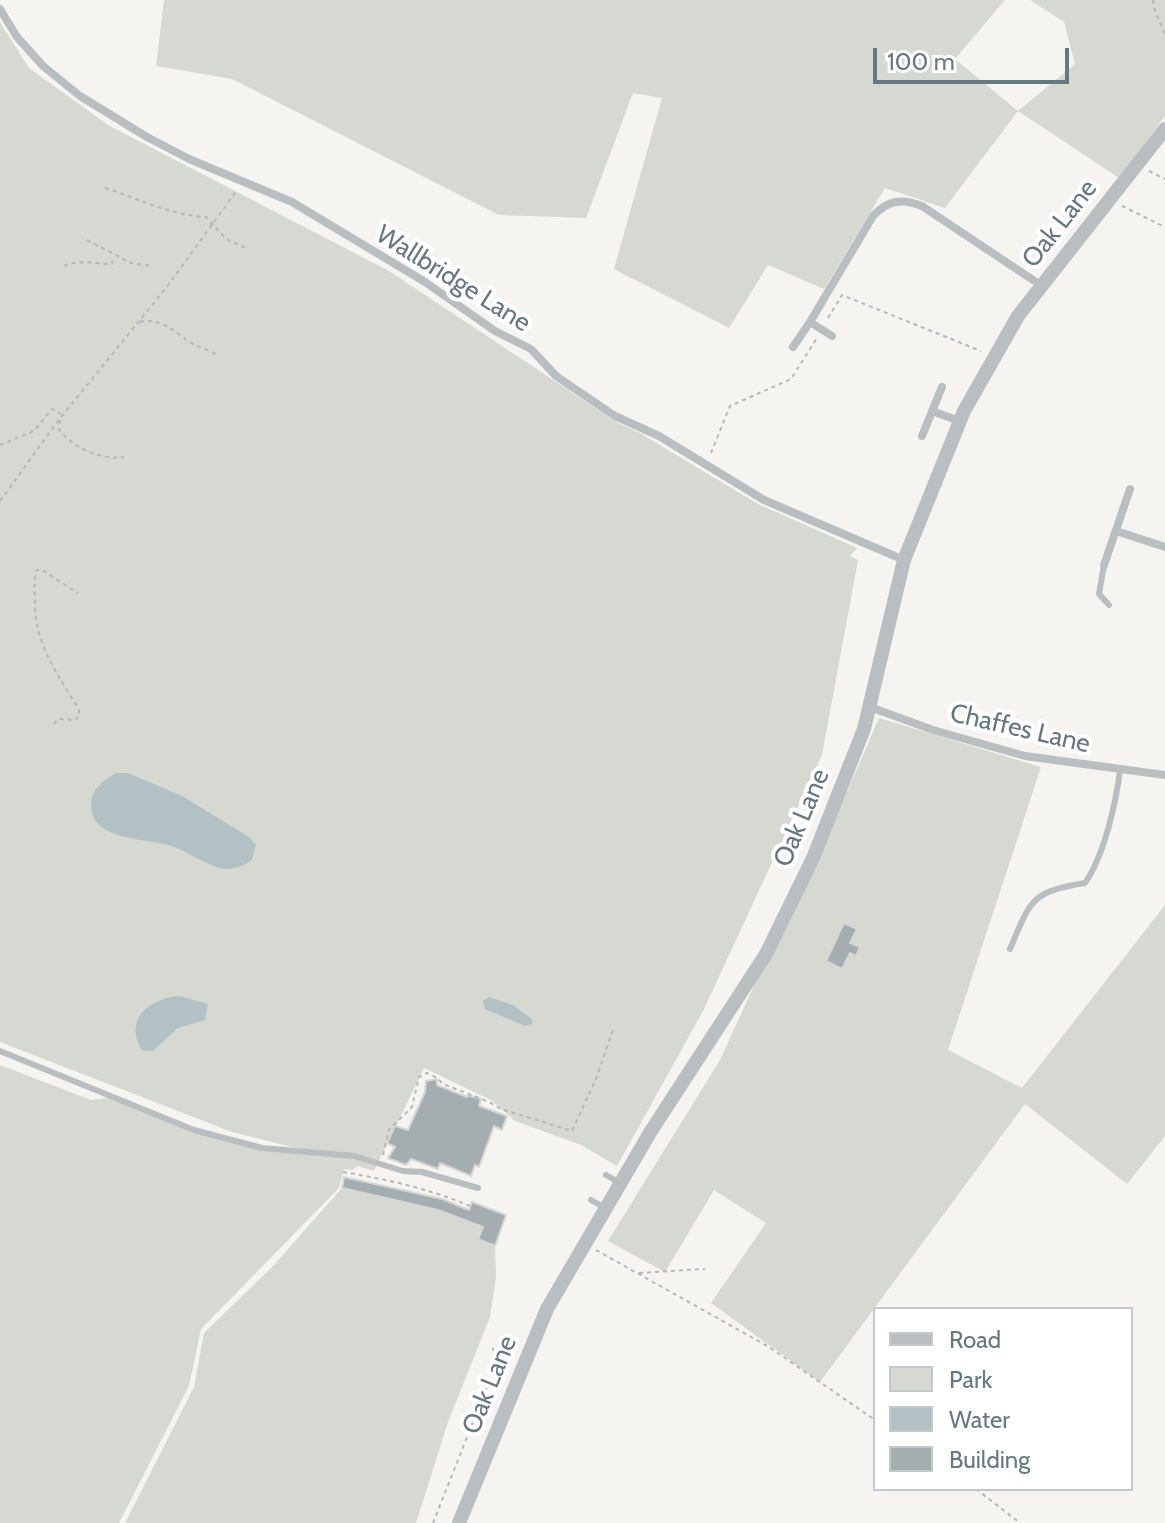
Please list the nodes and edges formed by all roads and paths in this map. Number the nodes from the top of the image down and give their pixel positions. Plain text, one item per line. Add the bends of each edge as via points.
1 (1153, 0) edge
2 (0, 9) edge
3 (1165, 34) edge
4 (1165, 129) edge
5 (1137, 166) junction
6 (1165, 179) edge
7 (244, 182) junction
8 (105, 188) dead end
9 (1110, 201) junction
10 (213, 225) junction
11 (1165, 227) edge
12 (87, 240) dead end
13 (248, 249) dead end
14 (113, 256) junction
15 (64, 266) dead end
16 (152, 266) dead end
17 (1042, 286) junction
18 (139, 322) junction
19 (810, 322) junction
20 (822, 330) junction
21 (832, 336) dead end
22 (793, 347) dead end
23 (217, 355) dead end
24 (994, 356) junction
25 (942, 387) dead end
26 (932, 411) junction
27 (61, 417) junction
28 (959, 421) junction
29 (922, 436) dead end
30 (0, 445) edge
31 (124, 457) dead end
32 (707, 463) junction
33 (1130, 489) dead end
34 (0, 501) edge
35 (1116, 531) junction
36 (1165, 547) edge
37 (904, 560) junction
38 (1104, 565) joint
39 (78, 593) dead end
40 (1109, 605) dead end
41 (870, 707) junction
42 (54, 724) dead end
43 (1120, 770) junction
44 (1165, 775) edge
45 (1010, 949) dead end
46 (614, 1027) dead end
47 (0, 1051) edge
48 (388, 1167) junction
49 (343, 1172) dead end
50 (606, 1175) dead end
51 (620, 1183) junction
52 (478, 1188) dead end
53 (591, 1200) dead end
54 (470, 1206) dead end
55 (606, 1208) junction
56 (585, 1244) junction
57 (705, 1269) dead end
58 (637, 1273) junction
59 (493, 1348) dead end
60 (873, 1419) edge
61 (979, 1491) edge
62 (433, 1523) edge
63 (459, 1523) edge
64 (1020, 1523) edge

1 - 3 path
2 - 7 street, Wallbridge Lane via 43,66 80,96 147,137
4 - 5 street, Oak Lane
5 - 6 path
5 - 9 street, Oak Lane
7 - 10 path
7 - 32 street, Wallbridge Lane via 292,202 425,282 495,331 531,349 556,376 615,416
8 - 10 path via 171,212 206,217
9 - 11 path
9 - 17 street, Oak Lane
10 - 13 path via 226,239
10 - 18 path
12 - 14 path
14 - 15 path via 112,264 81,261
14 - 16 path
17 - 19 street via 922,206 897,201 873,216
17 - 24 street, Oak Lane
18 - 23 path via 163,323
18 - 27 path
19 - 20 street
19 - 22 street
20 - 21 street
20 - 24 path via 842,295
20 - 32 path via 791,379 730,406
24 - 28 street, Oak Lane
25 - 26 street
26 - 28 street
26 - 29 street
27 - 30 path via 52,409 34,431
27 - 31 path via 59,429 73,443 109,458
27 - 34 path
28 - 37 street, Oak Lane
32 - 37 street, Wallbridge Lane via 764,500
33 - 35 street
35 - 36 street
35 - 38 street
37 - 41 street, Oak Lane
38 - 40 lane via 1099,594
39 - 42 path via 37,570 34,611 40,641 79,710 74,720 58,719
41 - 43 street, Chaffes Lane via 1025,756
41 - 51 street, Oak Lane via 813,858 766,954
43 - 44 street, Chaffes Lane
43 - 45 lane via 1116,802 1093,872 1085,883 1059,887 1029,906
46 - 48 path via 572,1131 501,1109 422,1074 410,1112 386,1136
47 - 48 lane via 194,1130 262,1148 354,1156
48 - 52 lane
49 - 54 path
50 - 51 lane
51 - 55 street, Oak Lane
53 - 55 lane
55 - 56 street, Oak Lane
56 - 58 path
56 - 63 street, Oak Lane via 547,1309
57 - 58 path
58 - 60 path via 769,1347
59 - 62 path via 494,1369
61 - 64 path

